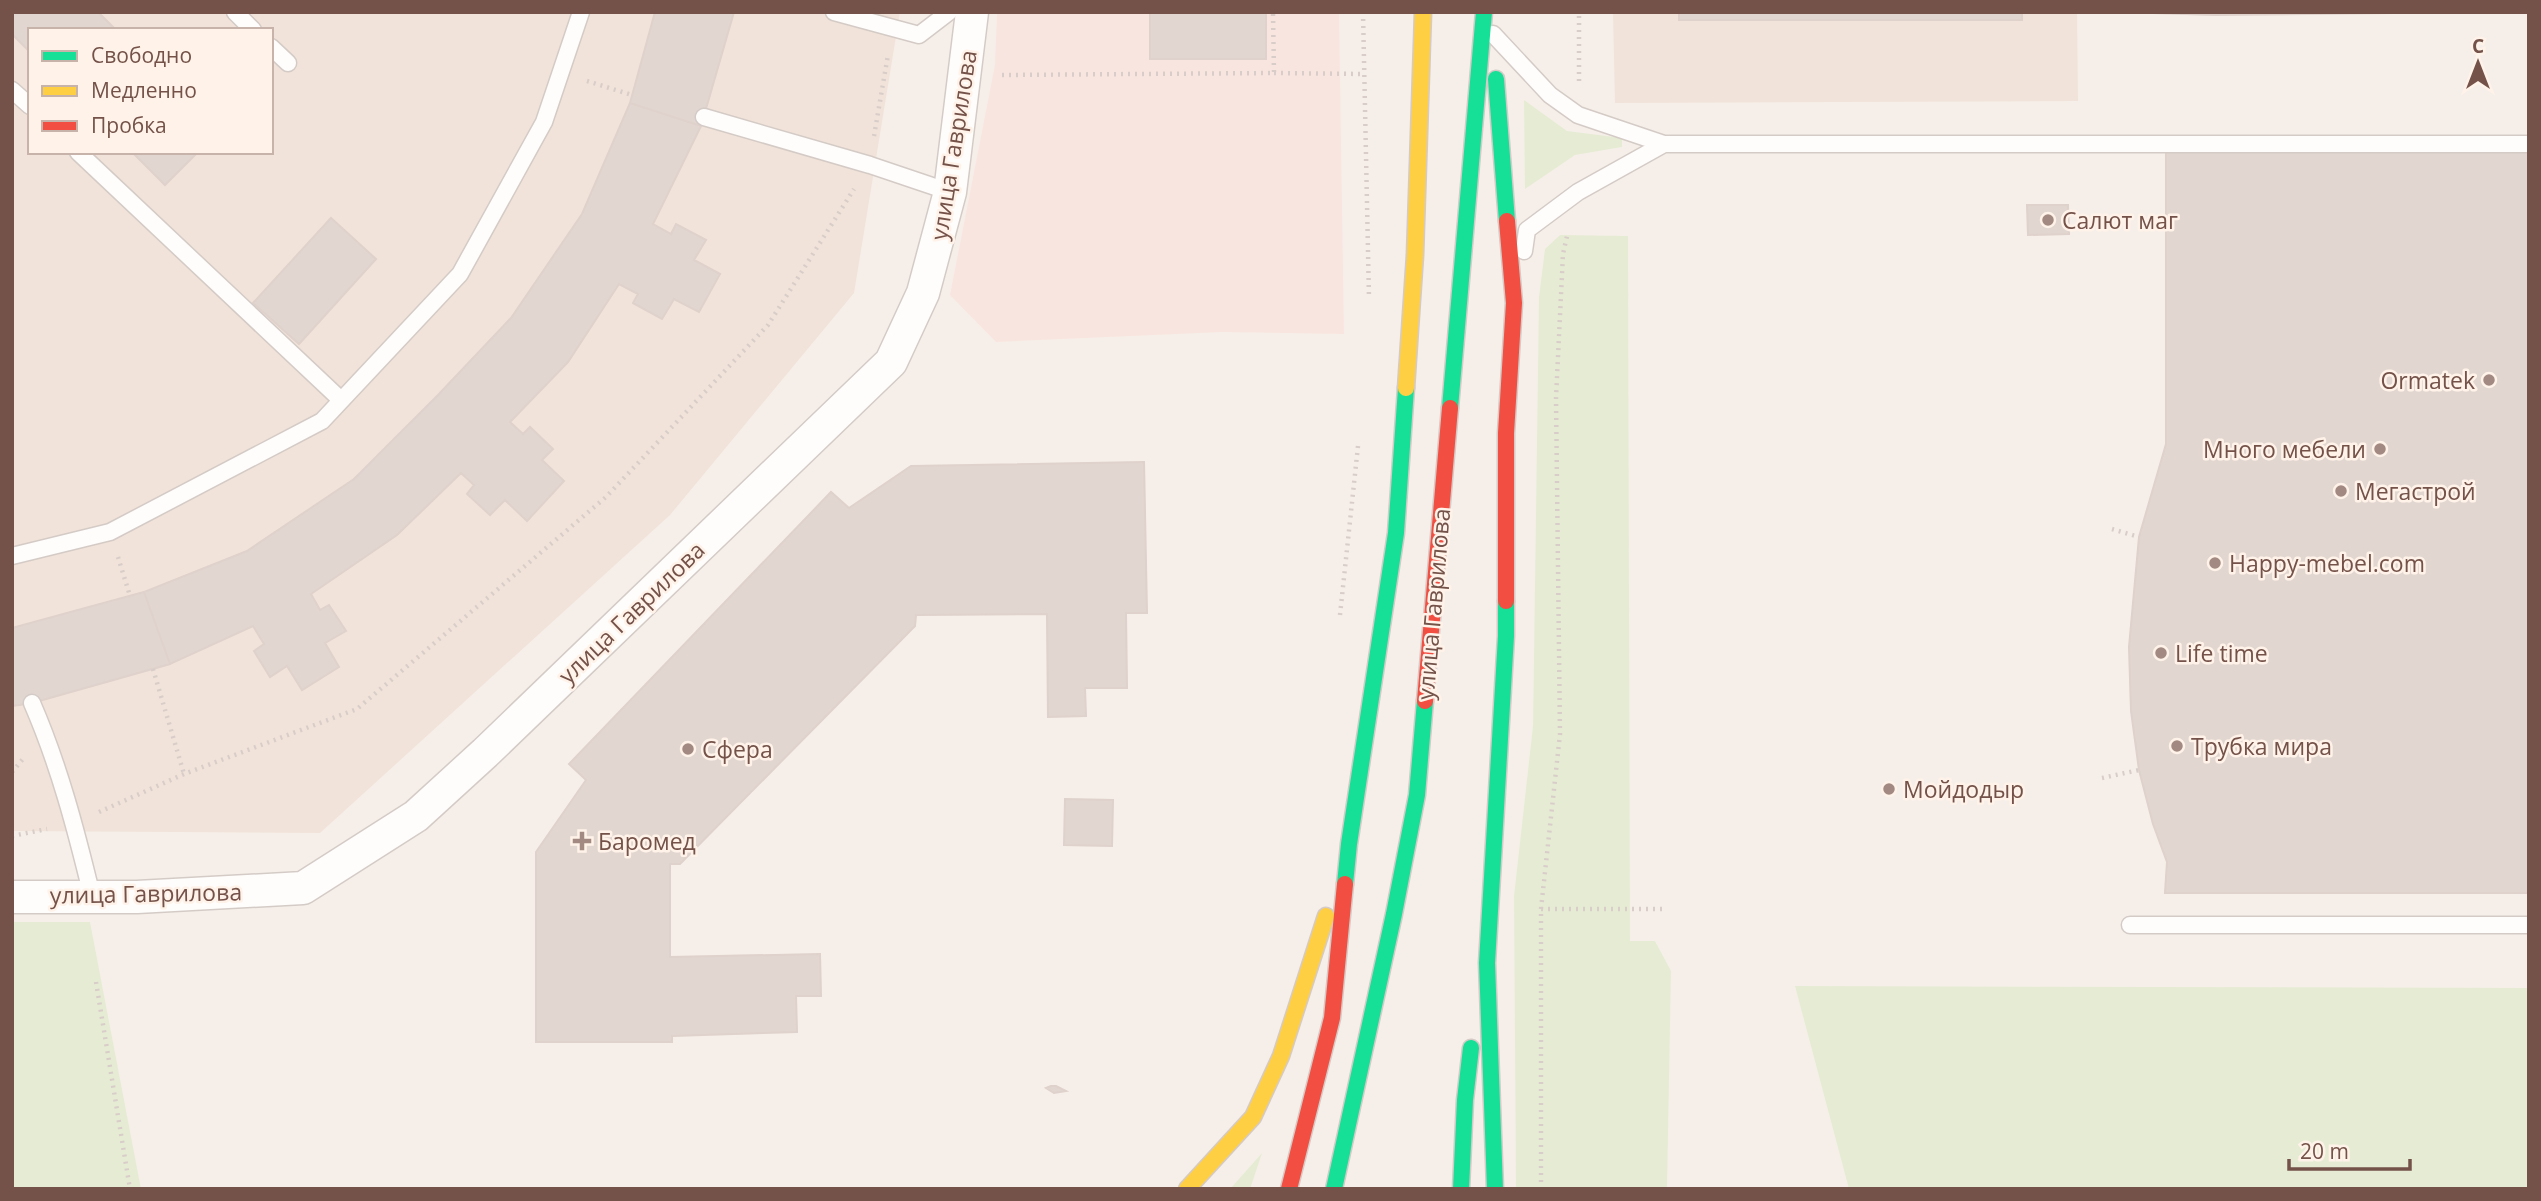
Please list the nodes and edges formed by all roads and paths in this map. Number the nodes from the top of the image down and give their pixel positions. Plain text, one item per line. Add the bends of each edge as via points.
1 (235, 12) edge
2 (581, 12) edge
3 (834, 12) edge
4 (949, 12) edge
5 (972, 12) edge
6 (1273, 12) edge
7 (1363, 12) edge
8 (1423, 12) edge
9 (1484, 12) edge
10 (1491, 12) edge
11 (1579, 12) edge
12 (892, 27) junction
13 (251, 28) edge
14 (1493, 34) junction
15 (273, 49) edge
16 (288, 63) dead end
17 (560, 73) junction
18 (1274, 74) junction
19 (1364, 74) junction
20 (966, 75) junction
21 (12, 90) edge
22 (632, 95) dead end
23 (28, 104) edge
24 (1578, 115) junction
25 (704, 117) dead end
26 (1664, 144) junction
27 (2529, 144) edge
28 (80, 154) edge
29 (870, 165) junction
30 (950, 192) junction
31 (1578, 192) junction
32 (1514, 303) junction
33 (1369, 305) dead end
34 (341, 400) junction
35 (1359, 442) dead end
36 (2112, 529) dead end
37 (110, 532) junction
38 (2139, 537) dead end
39 (12, 556) edge
40 (130, 596) dead end
41 (1339, 620) dead end
42 (153, 669) dead end
43 (32, 703) dead end
44 (2139, 770) dead end
45 (184, 774) junction
46 (2102, 778) dead end
47 (74, 823) junction
48 (12, 836) edge
49 (1349, 844) junction
50 (92, 895) junction
51 (12, 897) edge
52 (1541, 909) junction
53 (1663, 909) dead end
54 (2130, 925) dead end
55 (2529, 925) edge
56 (1487, 963) junction
57 (96, 982) dead end
58 (130, 1189) edge
59 (1187, 1189) edge
60 (1289, 1189) edge
61 (1334, 1189) edge
62 (1461, 1189) edge
63 (1495, 1189) edge
64 (1541, 1189) edge

1 - 13 lane
2 - 17 lane
3 - 12 lane
4 - 12 lane via 919,35
5 - 20 street, улица Гаврилова
6 - 18 path
7 - 19 path
8 - 49 main road, улица Гаврилова via 1415,255 1396,533
9 - 61 main road, улица Гаврилова via 1417,795
10 - 14 main road
11 - 24 path
12 - 29 path
14 - 24 lane via 1550,95
14 - 32 main road
15 - 16 lane
17 - 22 path
17 - 34 lane via 544,122 460,274
18 - 19 path
18 - 20 path
19 - 33 path
20 - 30 street, улица Гаврилова
21 - 23 lane
24 - 26 lane
25 - 29 lane
26 - 27 lane
26 - 31 lane
28 - 34 lane
29 - 30 lane
29 - 45 path via 768,325 606,497 357,709
30 - 50 street, улица Гаврилова via 923,293 891,362 416,816 303,888
31 - 32 lane via 1527,230
31 - 52 path via 1563,254 1556,398 1560,734
32 - 56 main road via 1506,433 1506,636
34 - 37 lane via 322,421
35 - 41 path
36 - 38 path
37 - 39 lane
37 - 40 path
42 - 45 path
43 - 47 lane
44 - 46 path
45 - 47 path
47 - 48 path
47 - 50 lane
49 - 59 main road via 1281,1056 1253,1117
49 - 60 main road, улица Гаврилова via 1332,1018
50 - 51 street, улица Гаврилова
52 - 53 path
52 - 64 path
54 - 55 lane
56 - 62 main road via 1465,1084
56 - 63 main road
57 - 58 path

